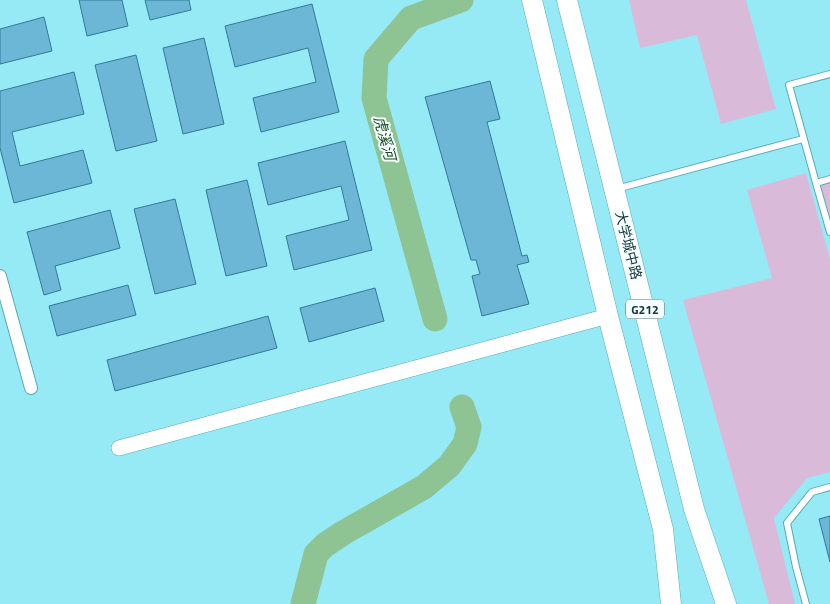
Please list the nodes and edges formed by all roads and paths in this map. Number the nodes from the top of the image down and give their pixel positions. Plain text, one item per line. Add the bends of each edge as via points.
1 (532, 0) edge
2 (569, 6) edge
3 (830, 74) edge
4 (803, 139) junction
5 (830, 179) edge
6 (816, 183) junction
7 (615, 189) junction
8 (830, 232) edge
9 (0, 276) edge
10 (608, 316) junction
11 (31, 388) dead end
12 (119, 448) dead end
13 (830, 487) edge
14 (671, 604) edge
15 (726, 604) edge
16 (806, 604) edge

1 - 10 highway, G212
2 - 7 highway, 大学城中路 / G212
3 - 4 lane via 789,85
4 - 6 lane
4 - 7 lane
5 - 6 lane
6 - 8 lane
7 - 15 highway, 大学城中路 / G212 via 694,509
9 - 11 street
10 - 12 street
10 - 14 highway, G212 via 663,529
13 - 16 lane via 812,492 787,523

